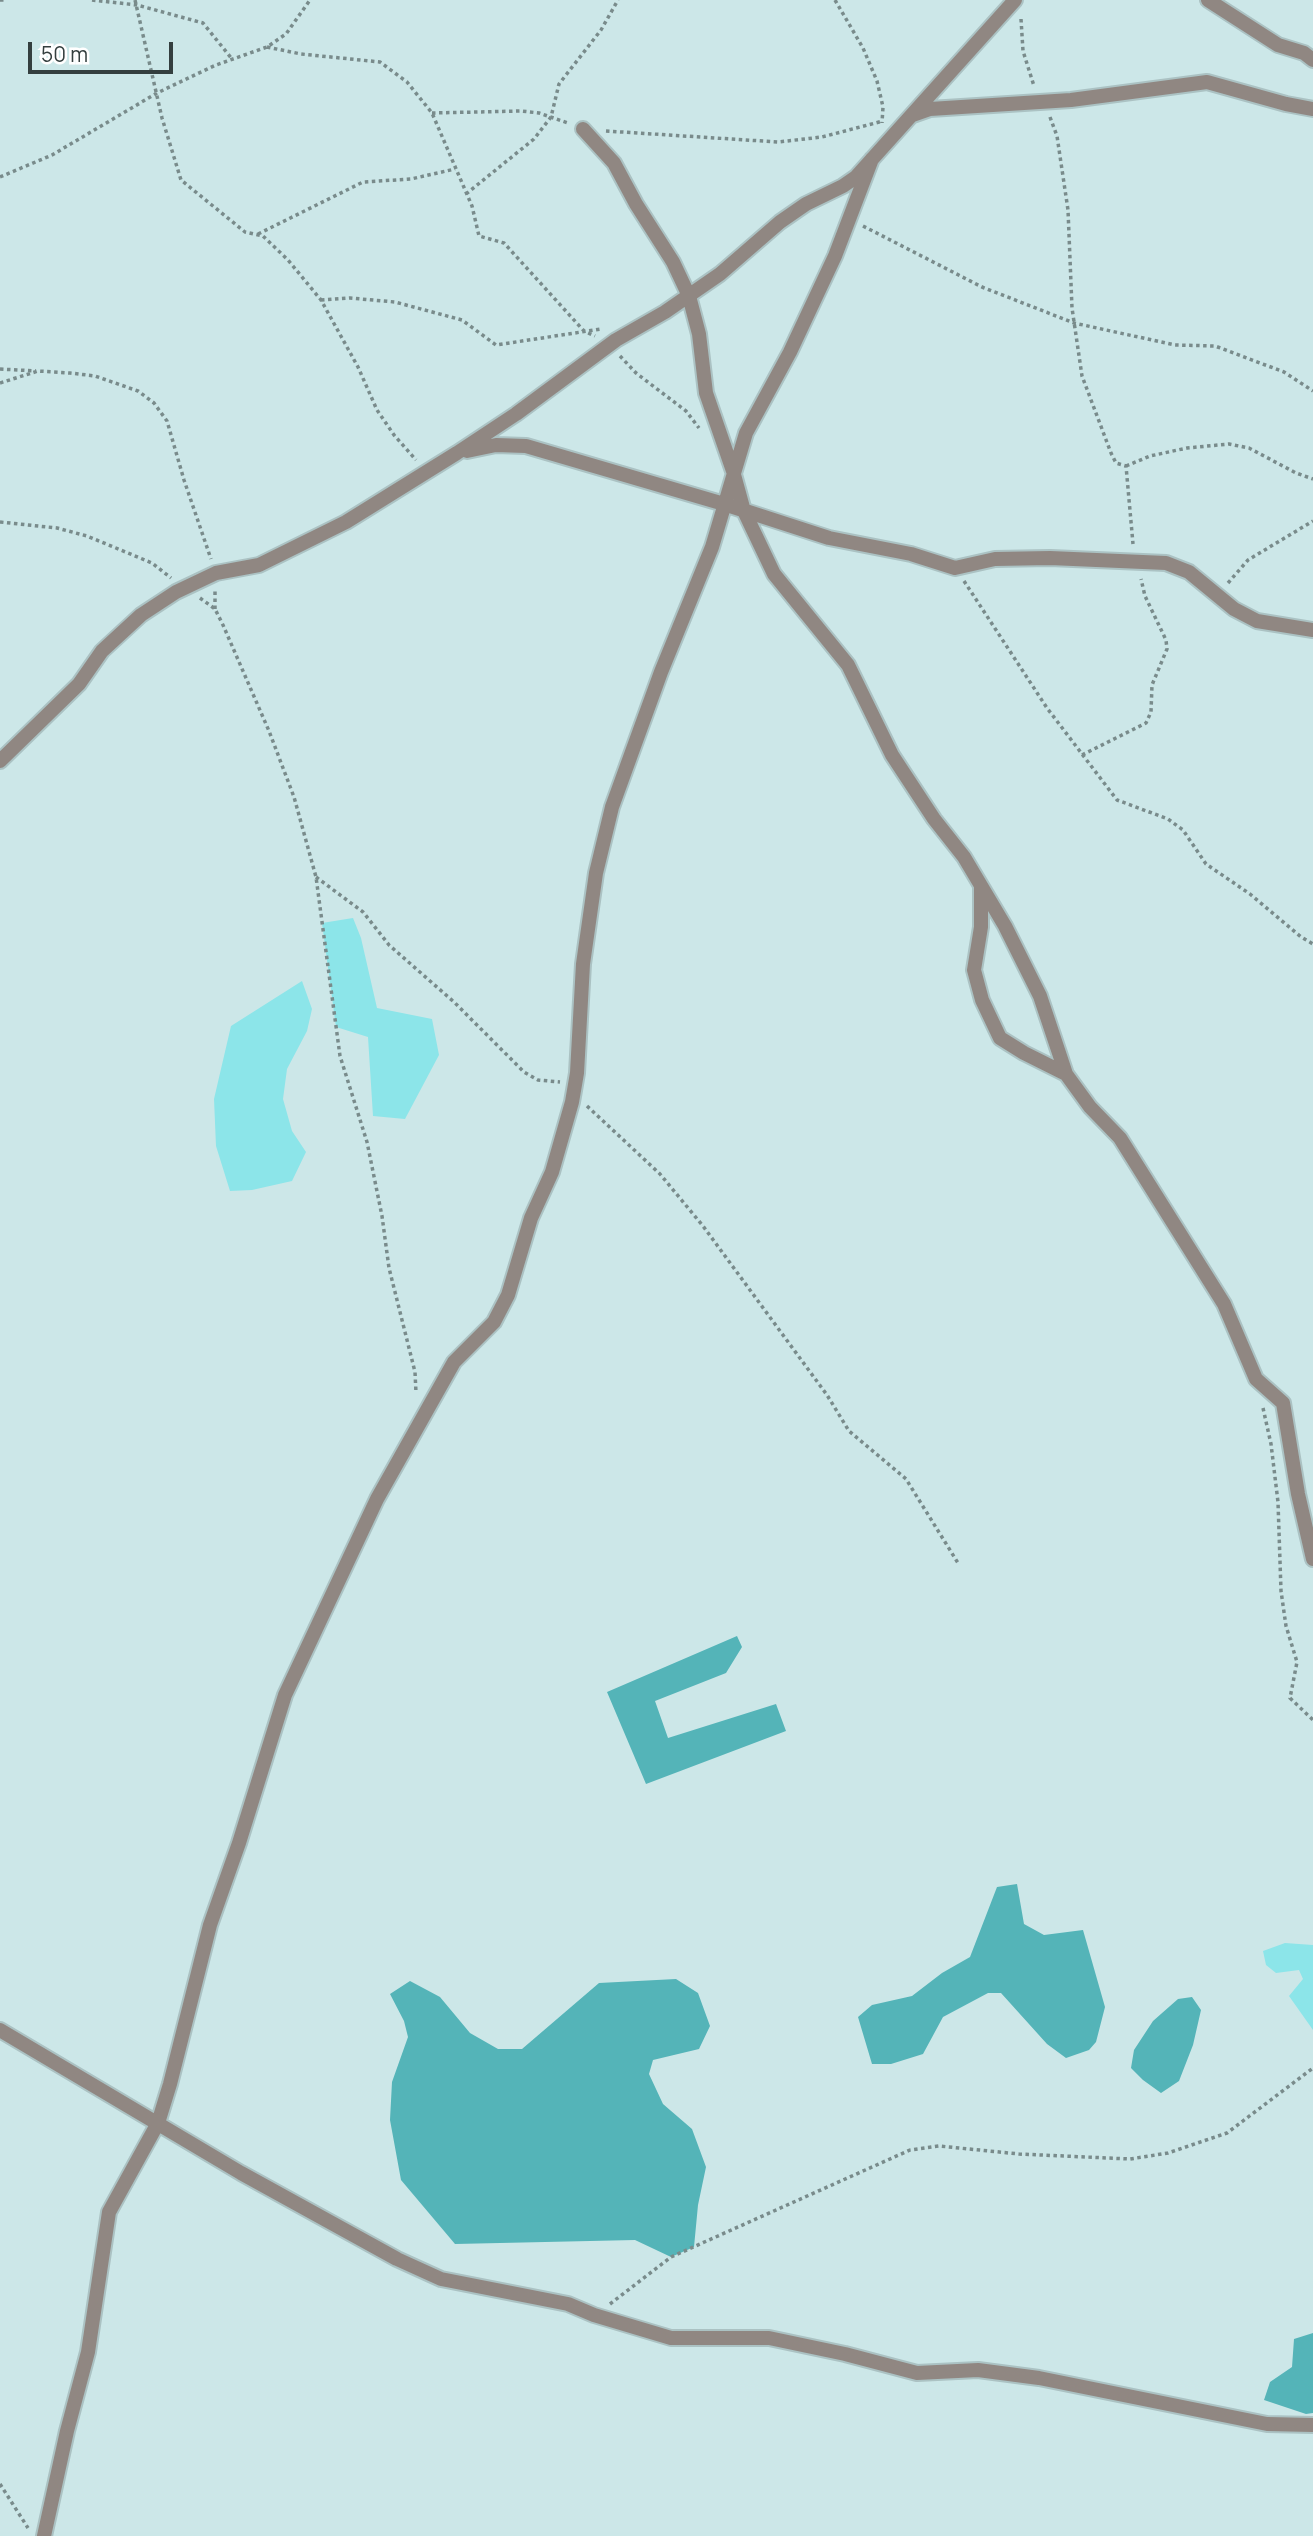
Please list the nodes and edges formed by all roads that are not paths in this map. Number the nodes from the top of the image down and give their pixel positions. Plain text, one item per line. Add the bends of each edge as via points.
1 (1214, 2) edge
2 (1018, 5) edge
3 (1313, 60) edge
4 (1313, 109) edge
5 (912, 115) junction
6 (583, 130) road end
7 (872, 159) junction
8 (689, 296) junction
9 (457, 453) junction
10 (733, 471) junction
11 (724, 503) junction
12 (744, 511) junction
13 (1313, 630) edge
14 (0, 761) edge
15 (981, 886) junction
16 (1066, 1074) junction
17 (1313, 1559) edge
18 (0, 2030) edge
19 (158, 2123) junction
20 (1313, 2425) edge
21 (44, 2536) edge

1 - 3 street via 1278,45
2 - 5 street
4 - 5 street via 1207,82 930,109
5 - 7 street
6 - 8 street via 614,163
7 - 8 street via 856,177 780,222
7 - 10 street via 835,256 746,433
8 - 9 street via 609,345
8 - 10 street via 706,393
9 - 11 street via 496,445 526,446
9 - 14 street via 346,522 258,565 216,573 141,615
10 - 11 street
10 - 12 street
11 - 12 street
11 - 19 street via 712,547 612,807 596,873 583,964 577,1073 552,1172 531,1217 508,1295 494,1322 454,1362 417,1427 377,1499 285,1695 209,1925
12 - 13 street via 829,538 955,568 995,559 1166,563 1189,572 1234,609 1257,621
12 - 15 street via 774,574 848,665 892,755
15 - 16 street via 1040,996
15 - 16 street via 974,970 982,1000 1000,1038
16 - 17 street via 1120,1138 1224,1304 1256,1379 1283,1403
18 - 19 street
19 - 20 street via 397,2259 441,2279 568,2304 671,2338 769,2339 917,2373 978,2370 1039,2378 1268,2424
19 - 21 street via 108,2212 88,2352

